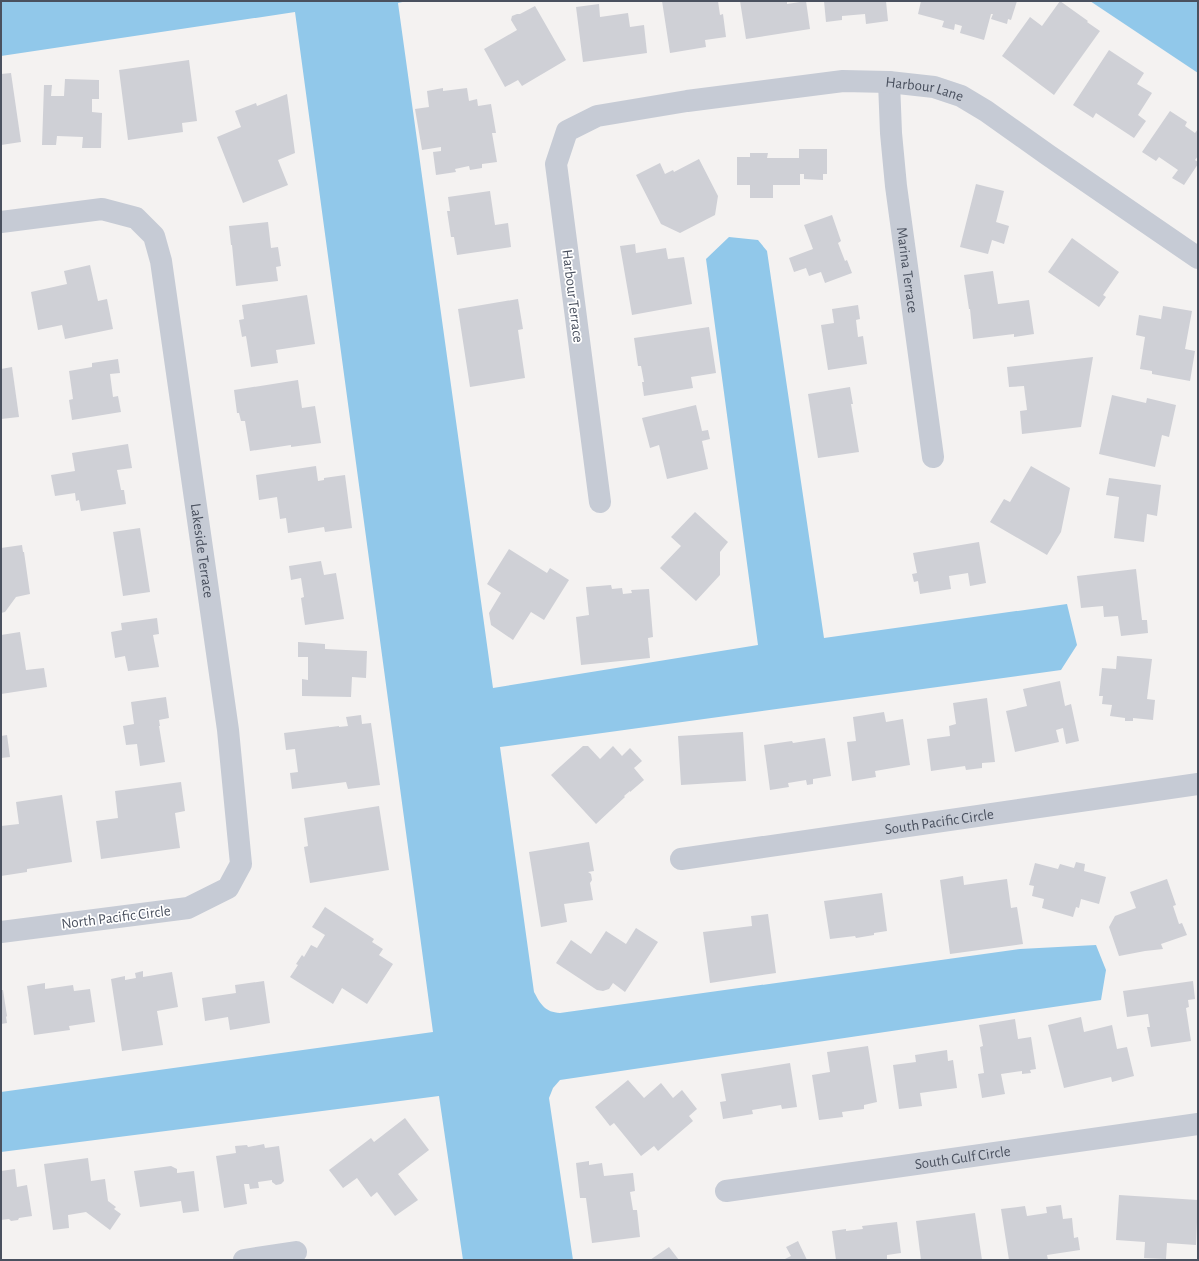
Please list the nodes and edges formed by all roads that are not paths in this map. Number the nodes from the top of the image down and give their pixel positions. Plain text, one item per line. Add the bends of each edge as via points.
1 (889, 82) junction
2 (603, 116) joint
3 (1, 222) edge
4 (1198, 258) edge
5 (933, 457) dead end
6 (600, 502) dead end
7 (1198, 784) edge
8 (680, 859) dead end
9 (228, 888) joint
10 (1, 932) edge
11 (1198, 1124) edge
12 (726, 1191) dead end
13 (296, 1252) dead end
14 (244, 1260) edge

1 - 2 street, Harbour Lane via 843,81 687,101
1 - 4 street, Harbour Lane via 934,87 960,96 986,111
1 - 5 street, Marina Terrace via 896,186
2 - 6 street, Harbour Terrace via 597,116 567,131 556,164
3 - 9 street, Lakeside Terrace via 102,208 136,218 154,236 161,261 228,730 241,864
7 - 8 street, South Pacific Circle
9 - 10 street, North Pacific Circle via 188,908
11 - 12 street, South Gulf Circle
13 - 14 street

